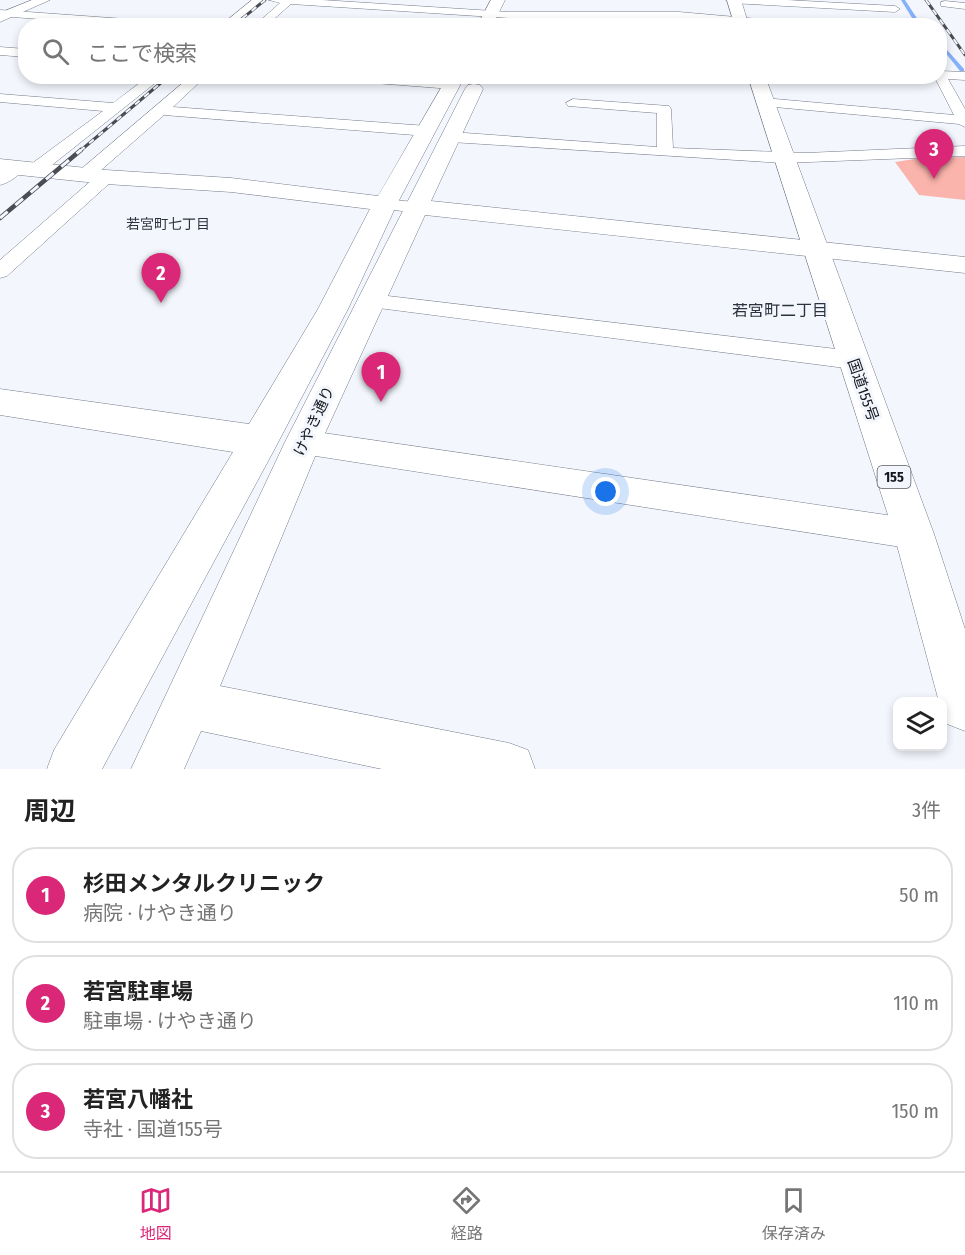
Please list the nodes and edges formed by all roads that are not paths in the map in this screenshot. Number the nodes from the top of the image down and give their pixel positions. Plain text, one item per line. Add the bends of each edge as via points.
1 (43, 0) edge
2 (258, 0) edge
3 (274, 0) edge
4 (289, 0) edge
5 (516, 0) edge
6 (733, 0) edge
7 (356, 2) edge
8 (945, 4) dead end
9 (965, 6) edge
10 (895, 9) edge
11 (491, 13) edge
12 (4, 15) edge
13 (52, 18) edge
14 (235, 18) edge
15 (268, 18) edge
16 (507, 18) edge
17 (546, 18) edge
18 (684, 18) edge
19 (740, 18) edge
20 (0, 51) edge
21 (18, 52) edge
22 (947, 75) edge
23 (965, 76) edge
24 (148, 84) edge
25 (191, 84) edge
26 (452, 84) edge
27 (476, 84) edge
28 (758, 84) edge
29 (944, 84) edge
30 (0, 98) edge
31 (764, 102) junction
32 (573, 103) dead end
33 (116, 108) junction
34 (162, 110) junction
35 (964, 121) edge
36 (427, 131) junction
37 (450, 137) junction
38 (665, 151) junction
39 (965, 151) edge
40 (784, 158) junction
41 (13, 170) edge
42 (96, 176) junction
43 (401, 206) junction
44 (817, 250) junction
45 (965, 265) edge
46 (0, 271) edge
47 (370, 301) junction
48 (853, 360) junction
49 (0, 402) edge
50 (260, 441) junction
51 (303, 442) junction
52 (914, 534) junction
53 (188, 704) junction
54 (965, 706) edge
55 (73, 769) edge
56 (157, 769) edge
57 (509, 769) edge

1 - 12 main road
2 - 14 street
3 - 4 street
4 - 7 street
4 - 15 street
5 - 16 main road
6 - 10 street
6 - 19 main road
7 - 11 street
8 - 9 street
12 - 13 street
17 - 18 street via 626,14
20 - 21 street
22 - 23 street
24 - 33 street
25 - 34 street
26 - 36 main road
27 - 37 main road, けやき通り
28 - 31 main road, 国道155号 / 155
29 - 35 street
30 - 33 street
31 - 35 street
31 - 40 main road, 国道155号 / 155
32 - 38 street via 664,110
33 - 41 street
34 - 36 street
34 - 42 street
36 - 43 main road
37 - 38 street
37 - 43 main road, けやき通り
38 - 40 street
39 - 40 street
40 - 44 main road, 国道155号 / 155
41 - 42 main road
42 - 43 main road via 231,185
42 - 46 street
43 - 44 main road
43 - 47 main road, けやき通り
43 - 50 main road via 333,309
44 - 45 main road
44 - 48 main road, 国道155号 / 155
47 - 48 street
47 - 51 main road, けやき通り
48 - 52 main road, 国道155号 / 155
49 - 50 main road
50 - 55 main road
51 - 52 street
51 - 53 main road, けやき通り
52 - 54 main road, 国道155号 / 155
53 - 56 main road, けやき通り
53 - 57 main road

